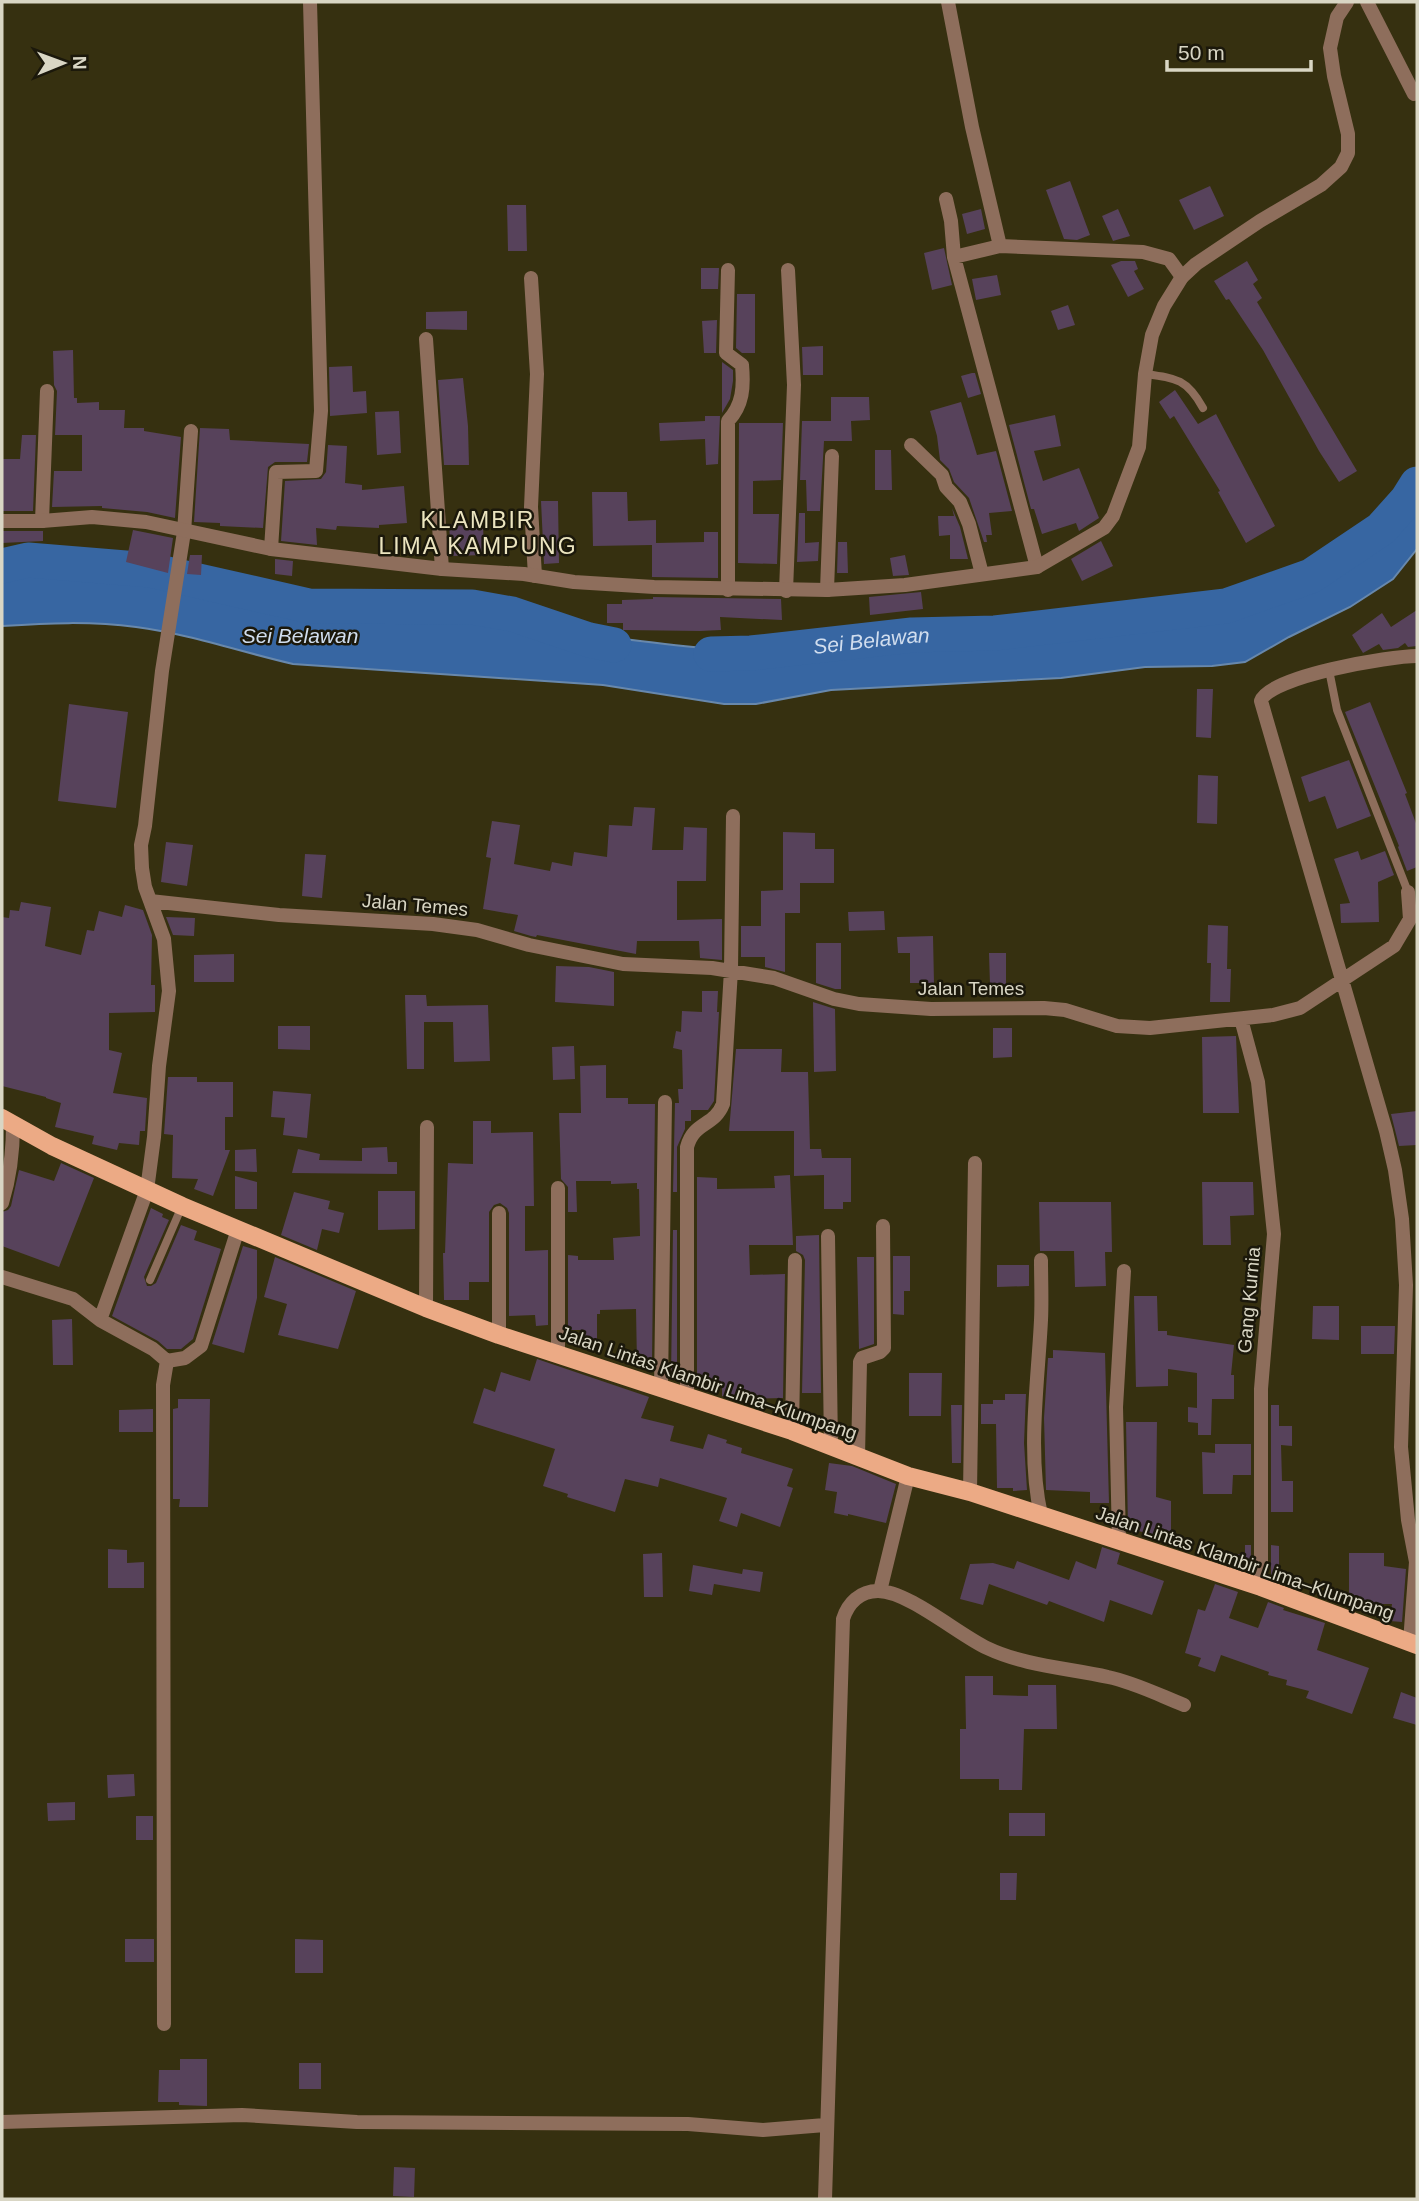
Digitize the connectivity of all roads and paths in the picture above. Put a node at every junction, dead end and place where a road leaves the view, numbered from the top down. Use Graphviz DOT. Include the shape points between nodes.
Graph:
graph roads {
  1 [pos="310,2"];
  2 [pos="948,2"];
  3 [pos="1347,2"];
  4 [pos="1367,2"];
  5 [pos="1414,94"];
  6 [pos="946,199"];
  7 [pos="1000,246"];
  8 [pos="954,257"];
  9 [pos="727,270"];
  10 [pos="788,270"];
  11 [pos="1182,277"];
  12 [pos="531,278"];
  13 [pos="426,339"];
  14 [pos="1145,374"];
  15 [pos="47,391"];
  16 [pos="1203,408"];
  17 [pos="191,430"];
  18 [pos="911,445"];
  19 [pos="832,456"];
  20 [pos="2,521"];
  21 [pos="42,521"];
  22 [pos="184,532"];
  23 [pos="271,550"];
  24 [pos="1037,567"];
  25 [pos="442,569"];
  26 [pos="982,574"];
  27 [pos="535,576"];
  28 [pos="728,590"];
  29 [pos="827,590"];
  30 [pos="786,591"];
  31 [pos="1417,656"];
  32 [pos="1329,670"];
  33 [pos="733,816"];
  34 [pos="1408,892"];
  35 [pos="150,901"];
  36 [pos="732,970"];
  37 [pos="1343,981"];
  38 [pos="1241,1019"];
  39 [pos="665,1102"];
  40 [pos="8,1121"];
  41 [pos="427,1127"];
  42 [pos="975,1163"];
  43 [pos="558,1188"];
  44 [pos="146,1190"];
  45 [pos="2,1203"];
  46 [pos="182,1206"];
  47 [pos="499,1213"];
  48 [pos="883,1226"];
  49 [pos="238,1229"];
  50 [pos="828,1236"];
  51 [pos="795,1259"];
  52 [pos="1041,1260"];
  53 [pos="1124,1271"];
  54 [pos="2,1277"];
  55 [pos="150,1280"];
  56 [pos="1411,1285"];
  57 [pos="426,1308"];
  58 [pos="100,1320"];
  59 [pos="499,1335"];
  60 [pos="558,1354"];
  61 [pos="167,1361"];
  62 [pos="662,1387"];
  63 [pos="687,1396"];
  64 [pos="792,1431"];
  65 [pos="831,1446"];
  66 [pos="858,1456"];
  67 [pos="908,1476"];
  68 [pos="970,1492"];
  69 [pos="1041,1515"];
  70 [pos="1119,1541"];
  71 [pos="1261,1587"];
  72 [pos="880,1591"];
  73 [pos="1413,1643"];
  74 [pos="1184,1705"];
  75 [pos="164,2024"];
  76 [pos="2,2122"];
  77 [pos="825,2125"];
  78 [pos="825,2199"];
  1 -- 23 [label="street" via="321,411 316,471 276,472"];
  2 -- 7 [label="street"];
  3 -- 11 [label="street" via="1337,17 1331,48 1348,134 1348,153 1341,167"];
  4 -- 5 [label="street"];
  6 -- 8 [label="street"];
  7 -- 8 [label="street"];
  7 -- 11 [label="street" via="1143,252 1169,259"];
  8 -- 24 [label="street"];
  9 -- 28 [label="street" via="726,353 741,365 743,376 741,400 728,421"];
  10 -- 30 [label="street" via="793,385"];
  11 -- 14 [label="street" via="1152,335"];
  12 -- 27 [label="street" via="537,374 531,507"];
  13 -- 25 [label="street"];
  14 -- 16 [label="lane" via="1184,383"];
  14 -- 24 [label="street" via="1139,447 1113,516 1104,528"];
  15 -- 21 [label="street"];
  17 -- 22 [label="street"];
  18 -- 26 [label="street" via="942,475 960,502"];
  19 -- 29 [label="street"];
  20 -- 21 [label="street"];
  21 -- 22 [label="street" via="92,517 146,522"];
  22 -- 23 [label="street"];
  22 -- 35 [label="street" via="141,845"];
  23 -- 25 [label="street"];
  24 -- 26 [label="street"];
  25 -- 27 [label="street"];
  26 -- 29 [label="street"];
  27 -- 28 [label="street"];
  28 -- 30 [label="street"];
  29 -- 30 [label="street"];
  31 -- 32 [label="street"];
  32 -- 34 [label="lane, Jalan Temes" via="1337,710"];
  32 -- 37 [label="street" via="1267,691 1261,701"];
  33 -- 36 [label="street"];
  34 -- 37 [label="street, Jalan Temes" via="1410,919 1394,946"];
  35 -- 36 [label="street, Jalan Temes" via="279,915 433,924 623,964"];
  35 -- 44 [label="street" via="164,939 169,991"];
  36 -- 38 [label="street, Jalan Temes" via="859,1004 932,1009 1044,1007 1137,1028"];
  36 -- 63 [label="street" via="723,1104 719,1114 691,1133 687,1146"];
  37 -- 38 [label="street, Jalan Temes" via="1300,1009"];
  37 -- 56 [label="street" via="1387,1131"];
  38 -- 71 [label="street, Gang Kurnia" via="1258,1082 1274,1234 1261,1389"];
  39 -- 62 [label="street"];
  40 -- 44 [label="main road, Jalan Lintas Klambir Lima–Klumpang"];
  40 -- 45 [label="street" via="11,1165"];
  41 -- 57 [label="street"];
  42 -- 68 [label="street"];
  43 -- 60 [label="street"];
  44 -- 46 [label="main road, Jalan Lintas Klambir Lima–Klumpang"];
  44 -- 58 [label="street"];
  46 -- 49 [label="main road, Jalan Lintas Klambir Lima–Klumpang"];
  46 -- 55 [label="lane"];
  47 -- 59 [label="street"];
  48 -- 66 [label="street" via="884,1348 860,1362"];
  49 -- 57 [label="main road, Jalan Lintas Klambir Lima–Klumpang"];
  49 -- 61 [label="street" via="201,1346 185,1358"];
  50 -- 65 [label="street"];
  51 -- 64 [label="street"];
  52 -- 69 [label="street" via="1036,1493"];
  53 -- 70 [label="street" via="1116,1407"];
  54 -- 58 [label="street" via="73,1299"];
  56 -- 73 [label="street" via="1401,1447 1416,1562"];
  57 -- 59 [label="main road, Jalan Lintas Klambir Lima–Klumpang"];
  58 -- 61 [label="street"];
  59 -- 60 [label="main road, Jalan Lintas Klambir Lima–Klumpang"];
  60 -- 62 [label="main road, Jalan Lintas Klambir Lima–Klumpang"];
  61 -- 75 [label="street" via="163,1385"];
  62 -- 63 [label="main road, Jalan Lintas Klambir Lima–Klumpang"];
  63 -- 64 [label="main road, Jalan Lintas Klambir Lima–Klumpang"];
  64 -- 65 [label="main road, Jalan Lintas Klambir Lima–Klumpang"];
  65 -- 66 [label="main road, Jalan Lintas Klambir Lima–Klumpang"];
  66 -- 67 [label="main road, Jalan Lintas Klambir Lima–Klumpang"];
  67 -- 68 [label="main road, Jalan Lintas Klambir Lima–Klumpang"];
  67 -- 72 [label="street"];
  68 -- 69 [label="main road, Jalan Lintas Klambir Lima–Klumpang"];
  69 -- 70 [label="main road, Jalan Lintas Klambir Lima–Klumpang"];
  70 -- 71 [label="main road, Jalan Lintas Klambir Lima–Klumpang"];
  71 -- 73 [label="main road, Jalan Lintas Klambir Lima–Klumpang"];
  72 -- 74 [label="street" via="1008,1656 1111,1677"];
  72 -- 77 [label="street" via="865,1593 851,1603 843,1619"];
  76 -- 77 [label="street" via="242,2115 357,2122 688,2124 764,2130"];
  77 -- 78 [label="street"];
}
